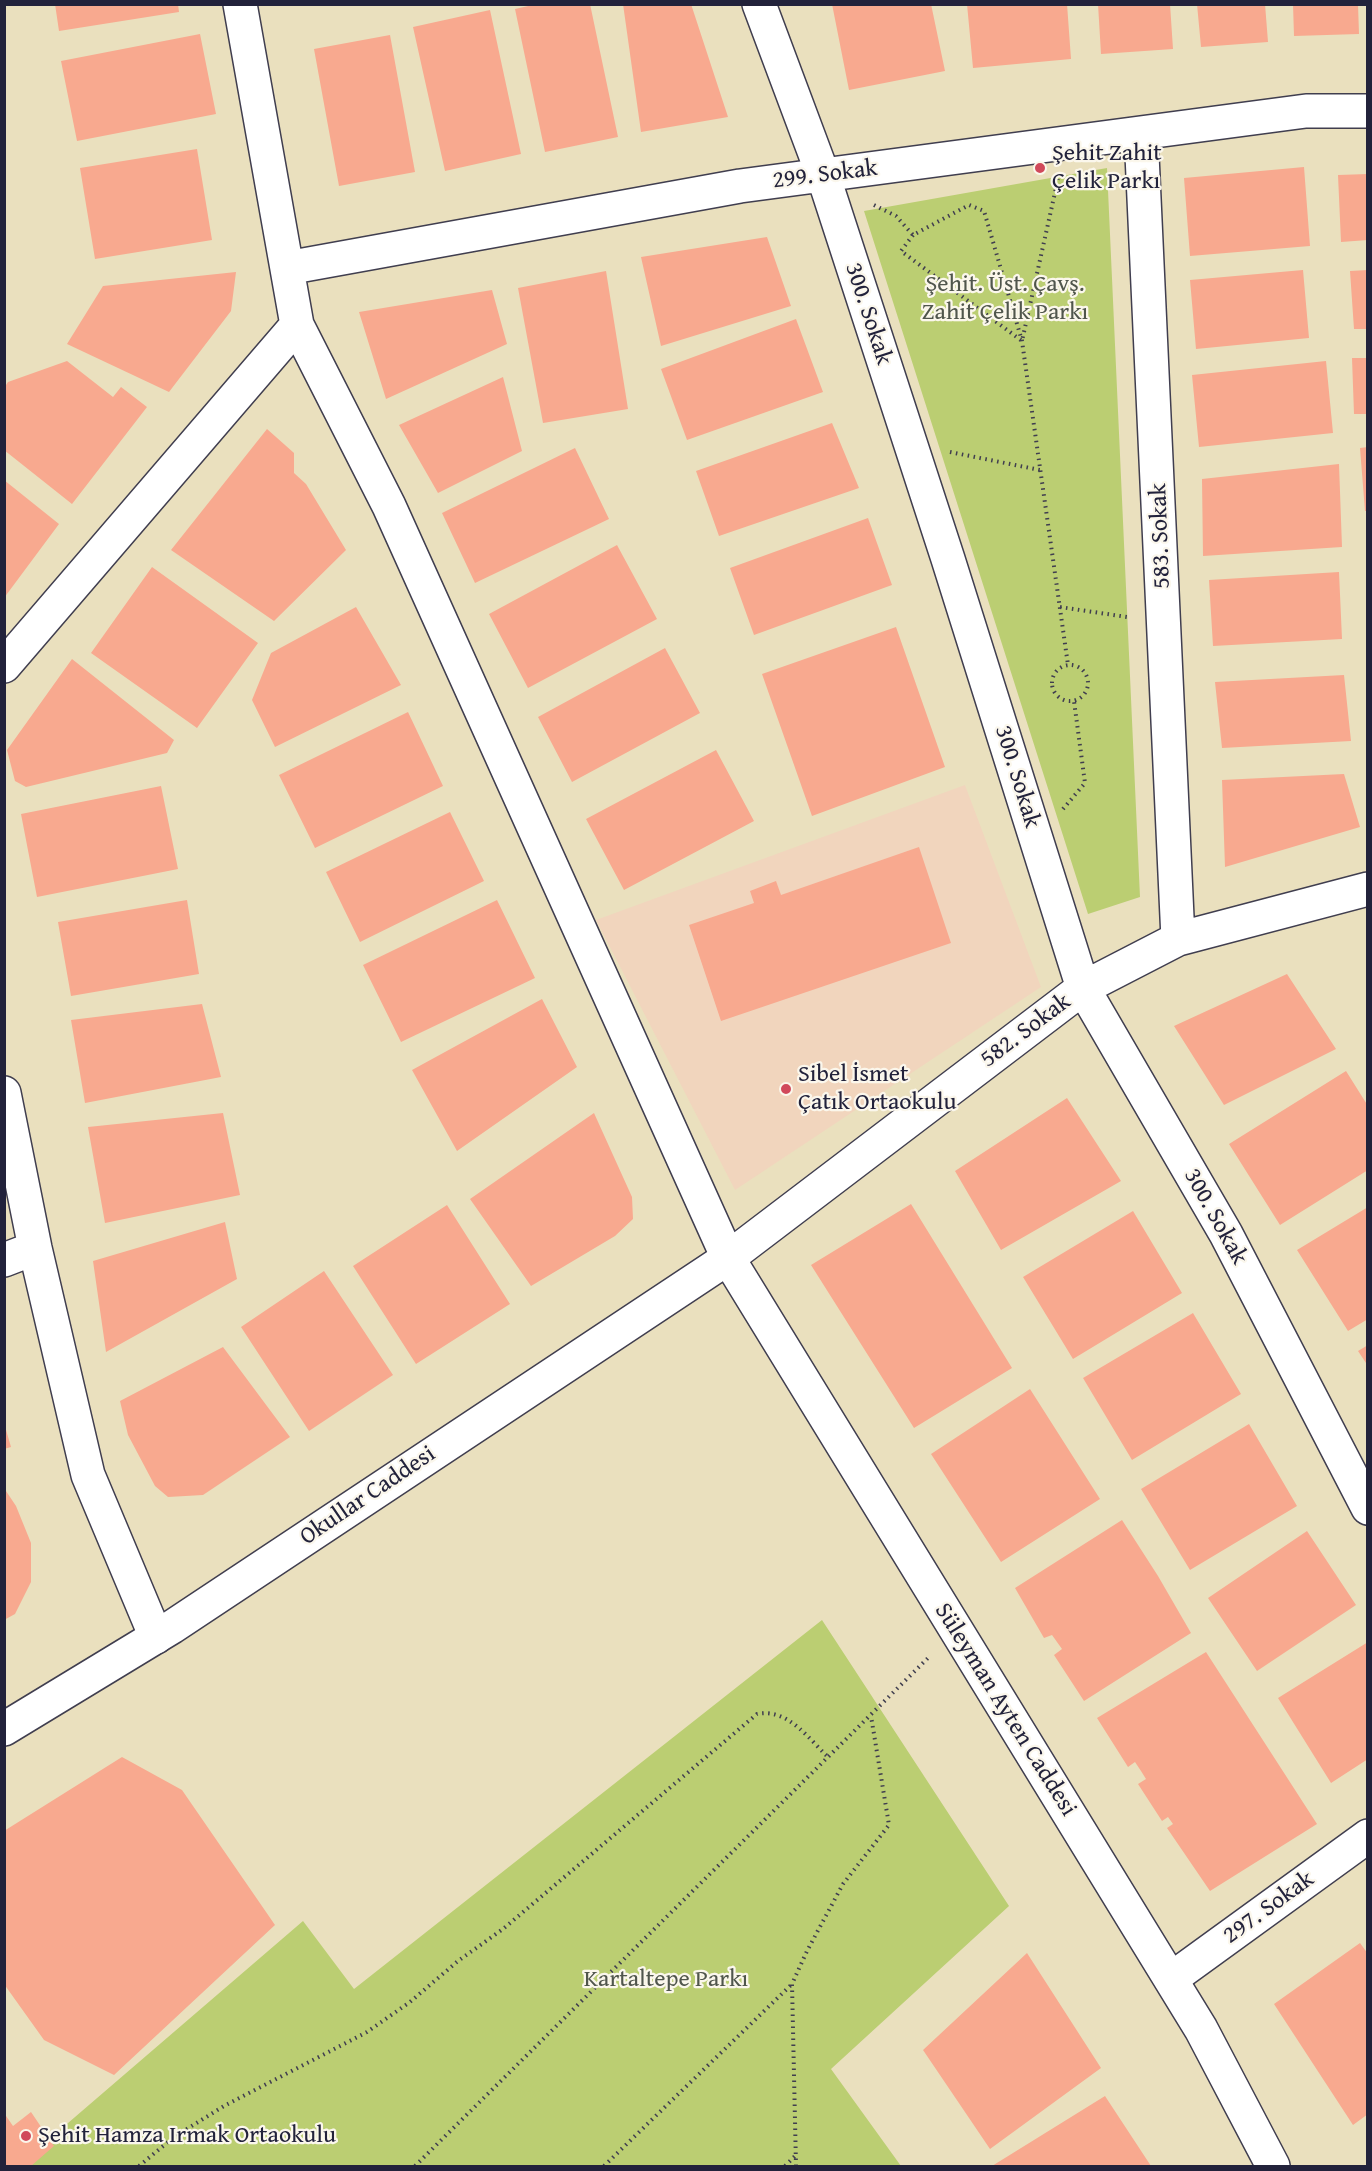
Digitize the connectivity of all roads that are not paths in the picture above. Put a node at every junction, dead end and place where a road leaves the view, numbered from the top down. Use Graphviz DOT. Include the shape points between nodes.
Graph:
graph roads {
  1 [pos="240,4"];
  2 [pos="759,4"];
  3 [pos="1368,111"];
  4 [pos="1141,133"];
  5 [pos="823,175"];
  6 [pos="287,268"];
  7 [pos="297,325"];
  8 [pos="4,666"];
  9 [pos="1368,889"];
  10 [pos="1178,939"];
  11 [pos="1083,988"];
  12 [pos="4,1093"];
  13 [pos="35,1248"];
  14 [pos="728,1258"];
  15 [pos="4,1260"];
  16 [pos="1368,1508"];
  17 [pos="156,1637"];
  18 [pos="4,1729"];
  19 [pos="1368,1836"];
  20 [pos="1171,1979"];
  21 [pos="1273,2166"];
  1 -- 6 [label="street, Süleyman Ayten Caddesi"];
  2 -- 5 [label="street, 300. Sokak"];
  3 -- 4 [label="street, 299. Sokak" via="1306,111"];
  4 -- 5 [label="street, 299. Sokak"];
  4 -- 10 [label="street, 583. Sokak"];
  5 -- 6 [label="street, 299. Sokak" via="740,186"];
  5 -- 11 [label="street, 300. Sokak"];
  6 -- 7 [label="street, Süleyman Ayten Caddesi"];
  7 -- 8 [label="street"];
  7 -- 14 [label="street, Süleyman Ayten Caddesi" via="394,517"];
  9 -- 10 [label="street, 582. Sokak"];
  10 -- 11 [label="street, 582. Sokak"];
  11 -- 14 [label="street, 582. Sokak"];
  11 -- 16 [label="street, 300. Sokak" via="1226,1234"];
  12 -- 13 [label="street"];
  13 -- 15 [label="street"];
  13 -- 17 [label="street" via="88,1475"];
  14 -- 17 [label="street, Okullar Caddesi"];
  14 -- 20 [label="street, Süleyman Ayten Caddesi"];
  17 -- 18 [label="street, Okullar Caddesi"];
  19 -- 20 [label="street, 297. Sokak"];
  20 -- 21 [label="street, Süleyman Ayten Caddesi"];
}
